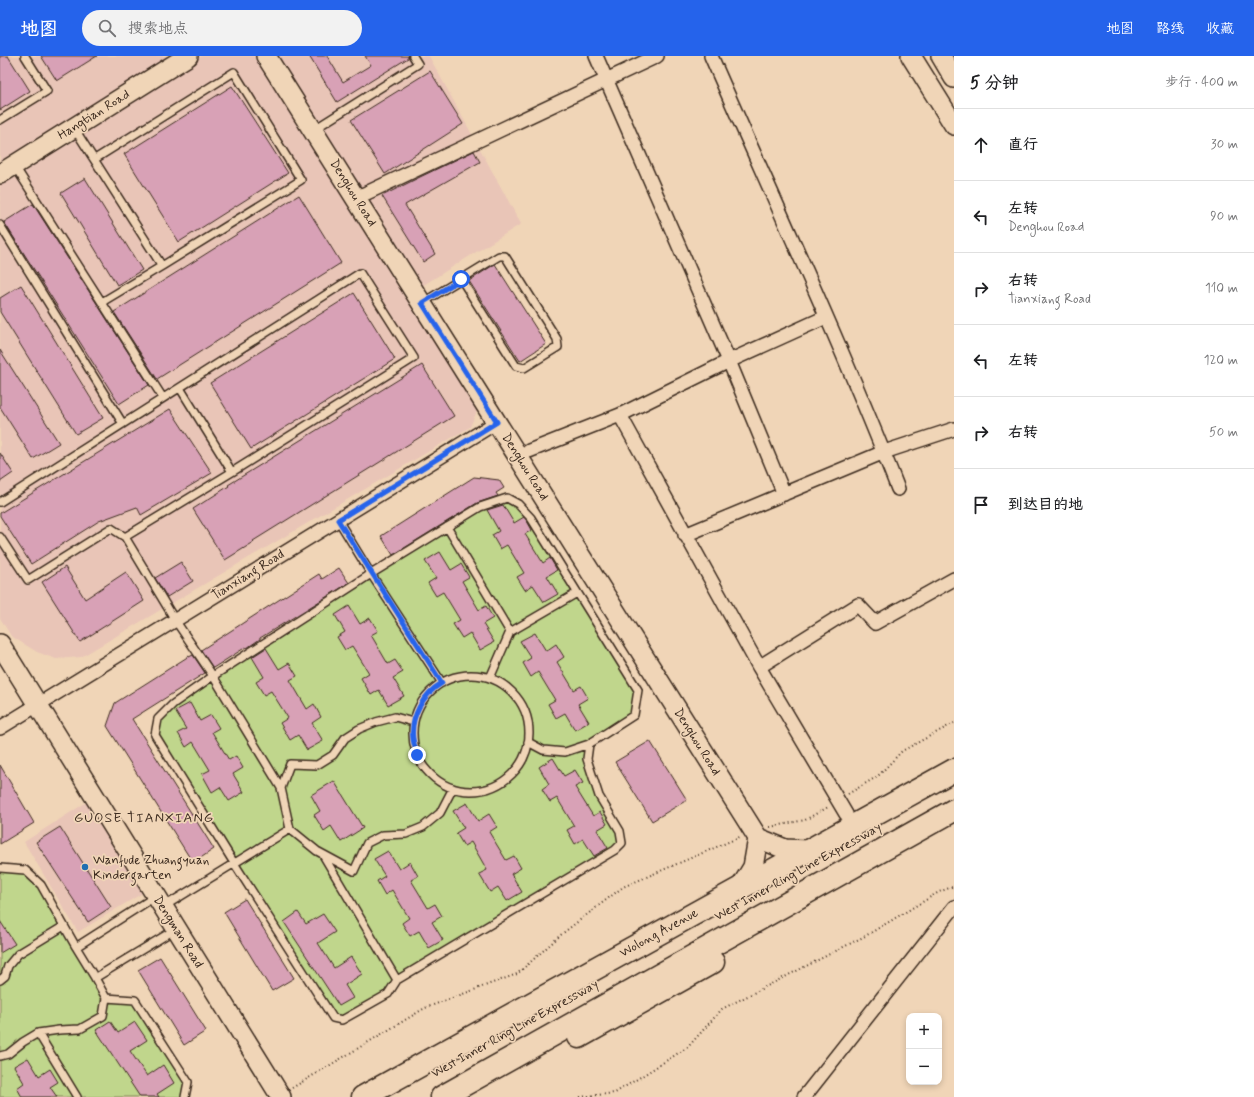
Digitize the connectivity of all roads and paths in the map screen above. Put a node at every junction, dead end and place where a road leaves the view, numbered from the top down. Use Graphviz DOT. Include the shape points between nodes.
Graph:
graph roads {
  1 [pos="25,56"];
  2 [pos="188,56"];
  3 [pos="266,56"];
  4 [pos="413,56"];
  5 [pos="596,56"];
  6 [pos="657,56"];
  7 [pos="711,56"];
  8 [pos="911,56"];
  9 [pos="941,56"];
  10 [pos="954,78"];
  11 [pos="607,80"];
  12 [pos="0,120"];
  13 [pos="954,125"];
  14 [pos="74,127"];
  15 [pos="313,130"];
  16 [pos="95,160"];
  17 [pos="7,169"];
  18 [pos="356,198"];
  19 [pos="0,226"];
  20 [pos="162,266"];
  21 [pos="461,279"];
  22 [pos="102,302"];
  23 [pos="422,303"];
  24 [pos="826,317"];
  25 [pos="730,361"];
  26 [pos="180,388"];
  27 [pos="163,398"];
  28 [pos="620,415"];
  29 [pos="497,422"];
  30 [pos="123,424"];
  31 [pos="954,429"];
  32 [pos="529,451"];
  33 [pos="884,452"];
  34 [pos="232,472"];
  35 [pos="898,489"];
  36 [pos="784,494"];
  37 [pos="0,502"];
  38 [pos="338,520"];
  39 [pos="448,527"];
  40 [pos="686,535"];
  41 [pos="0,537"];
  42 [pos="125,537"];
  43 [pos="371,574"];
  44 [pos="954,579"];
  45 [pos="578,593"];
  46 [pos="175,620"];
  47 [pos="510,632"];
  48 [pos="0,644"];
  49 [pos="758,667"];
  50 [pos="213,676"];
  51 [pos="490,678"];
  52 [pos="442,683"];
  53 [pos="37,704"];
  54 [pos="414,722"];
  55 [pos="954,723"];
  56 [pos="0,728"];
  57 [pos="528,742"];
  58 [pos="590,744"];
  59 [pos="954,770"];
  60 [pos="954,786"];
  61 [pos="281,788"];
  62 [pos="453,788"];
  63 [pos="838,801"];
  64 [pos="954,810"];
  65 [pos="846,814"];
  66 [pos="954,828"];
  67 [pos="290,829"];
  68 [pos="756,835"];
  69 [pos="807,850"];
  70 [pos="323,855"];
  71 [pos="234,863"];
  72 [pos="0,868"];
  73 [pos="954,886"];
  74 [pos="739,890"];
  75 [pos="160,902"];
  76 [pos="954,907"];
  77 [pos="64,926"];
  78 [pos="176,928"];
  79 [pos="76,947"];
  80 [pos="95,978"];
  81 [pos="0,980"];
  82 [pos="397,980"];
  83 [pos="106,998"];
  84 [pos="38,1034"];
  85 [pos="0,1056"];
  86 [pos="280,1096"];
  87 [pos="77,1097"];
  88 [pos="185,1097"];
  89 [pos="363,1097"];
  90 [pos="390,1097"];
  91 [pos="442,1097"];
  92 [pos="472,1097"];
  93 [pos="580,1097"];
  94 [pos="804,1097"];
  1 -- 12 [label="lane" via="47,90"];
  2 -- 14 [label="street, Hangtian Road"];
  3 -- 15 [label="street, Denghou Road"];
  4 -- 15 [label="lane" via="418,64"];
  5 -- 11 [label="street"];
  6 -- 11 [label="street"];
  7 -- 24 [label="street"];
  8 -- 13 [label="street"];
  9 -- 10 [label="street"];
  11 -- 18 [label="street"];
  11 -- 25 [label="street"];
  14 -- 16 [label="lane"];
  14 -- 17 [label="street, Hangtian Road"];
  15 -- 18 [label="street, Denghou Road"];
  16 -- 20 [label="lane"];
  16 -- 20 [label="lane" via="234,72 301,180"];
  17 -- 22 [label="lane"];
  18 -- 23 [label="street, Denghou Road"];
  19 -- 30 [label="lane"];
  20 -- 22 [label="lane"];
  21 -- 21 [label="lane" via="499,256 505,256 556,339 558,347 524,368 516,366"];
  21 -- 23 [label="lane"];
  22 -- 27 [label="lane"];
  23 -- 29 [label="street, Denghou Road"];
  24 -- 25 [label="street"];
  24 -- 33 [label="street"];
  25 -- 28 [label="street"];
  25 -- 36 [label="street"];
  26 -- 27 [label="lane"];
  26 -- 34 [label="lane"];
  26 -- 34 [label="lane" via="360,273 414,358"];
  27 -- 30 [label="lane"];
  28 -- 32 [label="street"];
  28 -- 40 [label="street"];
  29 -- 38 [label="street, Tianxiang Road"];
  29 -- 68 [label="street, Denghou Road"];
  30 -- 37 [label="lane"];
  31 -- 33 [label="street"];
  33 -- 35 [label="street"];
  33 -- 36 [label="street"];
  34 -- 42 [label="lane"];
  36 -- 40 [label="street"];
  38 -- 43 [label="lane"];
  38 -- 46 [label="street, Tianxiang Road"];
  39 -- 43 [label="lane"];
  39 -- 45 [label="lane" via="480,507 507,498 518,504 531,518"];
  39 -- 47 [label="lane"];
  40 -- 49 [label="street"];
  41 -- 42 [label="lane" via="28,580 111,528"];
  42 -- 46 [label="lane"];
  43 -- 50 [label="lane"];
  43 -- 52 [label="lane"];
  44 -- 49 [label="street" via="875,623 858,605"];
  45 -- 47 [label="lane"];
  45 -- 58 [label="lane" via="638,690 634,715"];
  46 -- 50 [label="lane"];
  46 -- 53 [label="street, Tianxiang Road"];
  47 -- 51 [label="lane"];
  48 -- 53 [label="street, Dengman Road"];
  49 -- 63 [label="street"];
  50 -- 61 [label="lane"];
  50 -- 71 [label="lane" via="173,704 158,719 155,735"];
  51 -- 52 [label="lane" via="470,675 451,678"];
  51 -- 57 [label="lane" via="507,688 520,703 528,722"];
  52 -- 54 [label="lane" via="433,688 420,703"];
  53 -- 56 [label="street, Tianxiang Road"];
  53 -- 75 [label="street, Dengman Road"];
  54 -- 61 [label="lane" via="395,717 359,729 345,738 333,755 317,765 290,764"];
  54 -- 62 [label="lane" via="413,739 417,755 426,770 438,781"];
  55 -- 63 [label="path" via="902,751 878,776"];
  57 -- 58 [label="lane" via="544,750 565,752"];
  57 -- 62 [label="lane" via="522,761 509,776 492,787 473,791"];
  58 -- 82 [label="lane" via="587,759 596,789 620,832 622,843 615,850"];
  59 -- 69 [label="highway, Wolong Avenue"];
  60 -- 90 [label="highway, West Inner Ring Line Expressway"];
  61 -- 67 [label="lane"];
  62 -- 70 [label="lane" via="440,813 423,826 406,834 383,835 367,843 354,871"];
  63 -- 65 [label="street"];
  63 -- 68 [label="path" via="805,820"];
  64 -- 91 [label="highway, West Inner Ring Line Expressway"];
  66 -- 92 [label="highway"];
  67 -- 70 [label="lane"];
  67 -- 71 [label="lane"];
  68 -- 69 [label="street" via="785,849"];
  68 -- 74 [label="street" via="753,867"];
  68 -- 86 [label="path" via="623,887 564,933 518,974 425,1008"];
  69 -- 74 [label="highway, Wolong Avenue"];
  70 -- 82 [label="lane"];
  71 -- 75 [label="lane"];
  71 -- 82 [label="lane" via="333,1018 342,1020 388,994"];
  72 -- 77 [label="lane" via="25,870 41,886"];
  73 -- 93 [label="path" via="939,892 867,935 722,1009 688,1047 614,1093"];
  74 -- 89 [label="highway, Wolong Avenue"];
  75 -- 78 [label="street, Dengman Road"];
  75 -- 79 [label="lane"];
  76 -- 94 [label="street"];
  77 -- 79 [label="lane"];
  77 -- 81 [label="lane" via="18,954"];
  78 -- 80 [label="lane"];
  78 -- 86 [label="street, Dengman Road"];
  79 -- 80 [label="lane"];
  80 -- 83 [label="lane"];
  83 -- 84 [label="lane" via="103,1016 80,1029"];
  83 -- 88 [label="lane" via="135,1000 188,1082"];
  84 -- 85 [label="lane" via="8,1054"];
  84 -- 87 [label="lane"];
}
